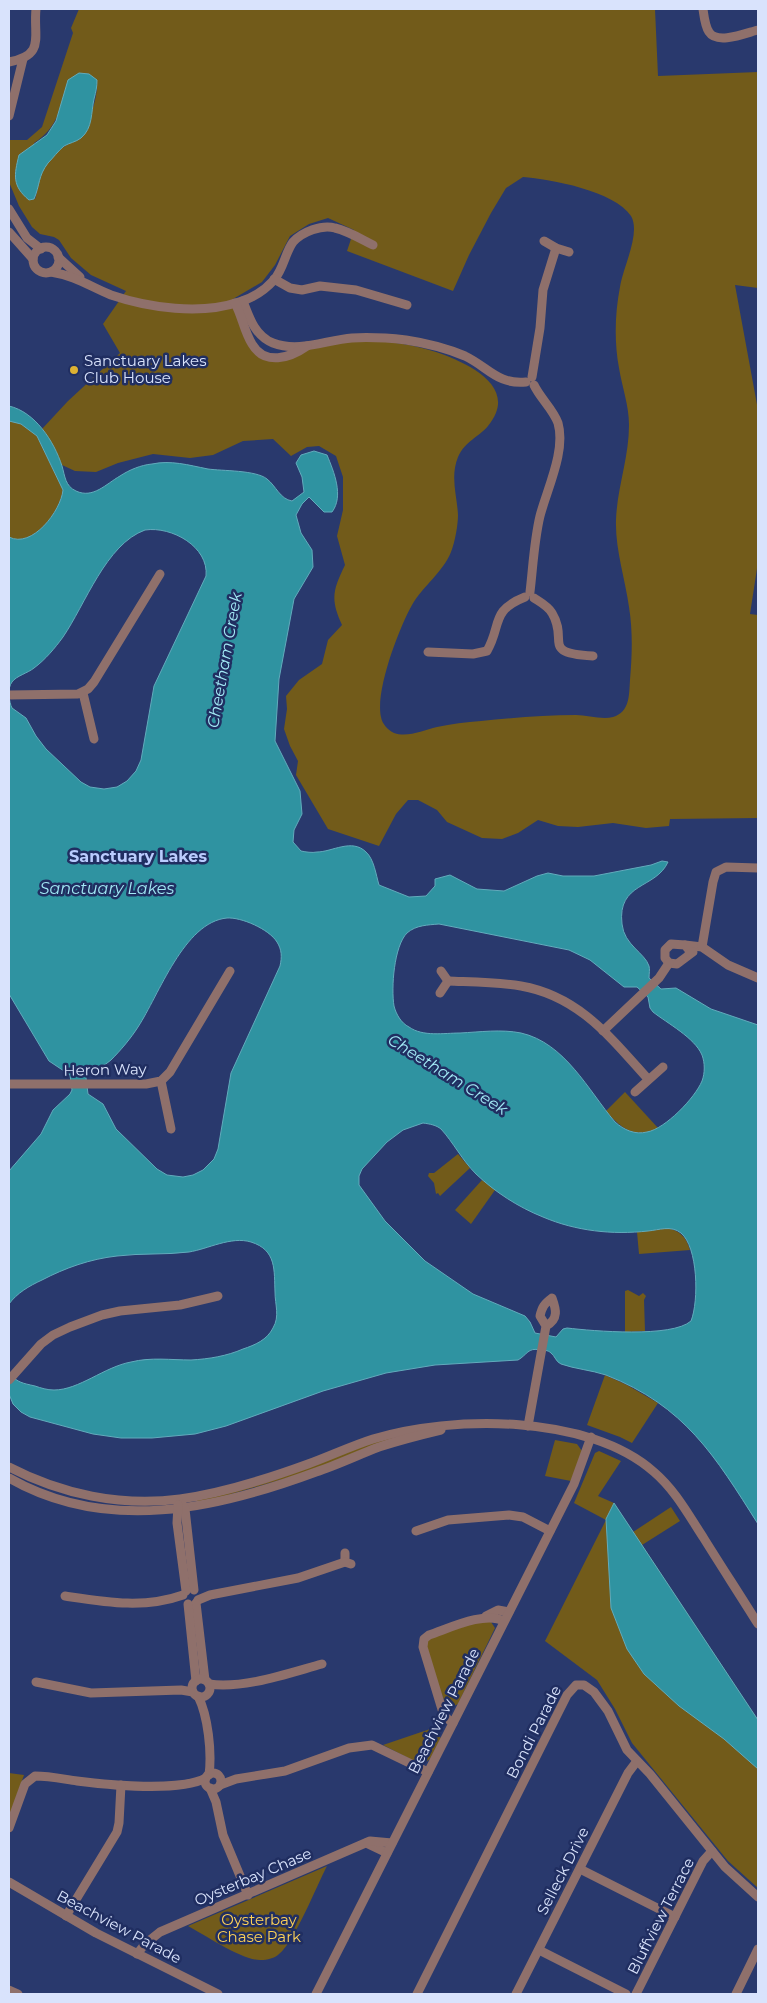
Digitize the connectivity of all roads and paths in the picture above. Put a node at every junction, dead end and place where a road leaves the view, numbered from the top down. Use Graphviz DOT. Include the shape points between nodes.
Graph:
graph roads {
  1 [pos="36,9"];
  2 [pos="703,9"];
  3 [pos="758,30"];
  4 [pos="23,59"];
  5 [pos="9,62"];
  6 [pos="9,116"];
  7 [pos="9,209"];
  8 [pos="9,232"];
  9 [pos="544,241"];
  10 [pos="373,245"];
  11 [pos="41,248"];
  12 [pos="556,248"];
  13 [pos="569,252"];
  14 [pos="58,257"];
  15 [pos="33,259"];
  16 [pos="51,272"];
  17 [pos="274,279"];
  18 [pos="83,281"];
  19 [pos="239,302"];
  20 [pos="407,305"];
  21 [pos="273,343"];
  22 [pos="307,346"];
  23 [pos="270,357"];
  24 [pos="531,381"];
  25 [pos="160,574"];
  26 [pos="529,596"];
  27 [pos="428,652"];
  28 [pos="593,656"];
  29 [pos="83,693"];
  30 [pos="9,695"];
  31 [pos="94,739"];
  32 [pos="758,868"];
  33 [pos="686,945"];
  34 [pos="702,947"];
  35 [pos="689,954"];
  36 [pos="669,963"];
  37 [pos="230,971"];
  38 [pos="441,971"];
  39 [pos="758,978"];
  40 [pos="448,981"];
  41 [pos="440,993"];
  42 [pos="603,1031"];
  43 [pos="663,1067"];
  44 [pos="648,1079"];
  45 [pos="161,1081"];
  46 [pos="9,1084"];
  47 [pos="635,1092"];
  48 [pos="171,1129"];
  49 [pos="218,1296"];
  50 [pos="546,1326"];
  51 [pos="10,1378"];
  52 [pos="461,1426"];
  53 [pos="528,1426"];
  54 [pos="591,1437"];
  55 [pos="9,1467"];
  56 [pos="9,1478"];
  57 [pos="180,1499"];
  58 [pos="180,1509"];
  59 [pos="416,1531"];
  60 [pos="550,1531"];
  61 [pos="347,1559"];
  62 [pos="65,1596"];
  63 [pos="191,1597"];
  64 [pos="509,1612"];
  65 [pos="483,1617"];
  66 [pos="504,1621"];
  67 [pos="758,1624"];
  68 [pos="322,1664"];
  69 [pos="36,1682"];
  70 [pos="201,1688"];
  71 [pos="455,1719"];
  72 [pos="636,1761"];
  73 [pos="428,1772"];
  74 [pos="213,1781"];
  75 [pos="121,1785"];
  76 [pos="9,1828"];
  77 [pos="392,1842"];
  78 [pos="366,1843"];
  79 [pos="712,1852"];
  80 [pos="387,1853"];
  81 [pos="580,1869"];
  82 [pos="9,1882"];
  83 [pos="248,1895"];
  84 [pos="758,1897"];
  85 [pos="66,1916"];
  86 [pos="675,1917"];
  87 [pos="538,1950"];
  88 [pos="758,1950"];
  89 [pos="141,1956"];
  90 [pos="9,1990"];
  91 [pos="18,1994"];
  92 [pos="218,1994"];
  93 [pos="316,1994"];
  94 [pos="417,1994"];
  95 [pos="516,1994"];
  96 [pos="626,1994"];
  97 [pos="636,1994"];
  98 [pos="736,1994"];
  1 -- 4 [label="street" via="34,47 32,53"];
  2 -- 3 [label="street" via="708,32 714,38"];
  4 -- 5 [label="street"];
  4 -- 6 [label="street"];
  7 -- 11 [label="street" via="27,238"];
  8 -- 15 [label="street"];
  9 -- 12 [label="street"];
  10 -- 17 [label="street" via="336,228 318,228 293,242"];
  11 -- 14 [label="street" via="49,248"];
  11 -- 15 [label="street"];
  12 -- 13 [label="street"];
  12 -- 24 [label="street" via="543,290"];
  14 -- 16 [label="street" via="57,267"];
  14 -- 18 [label="street"];
  15 -- 16 [label="street" via="40,271"];
  16 -- 18 [label="street"];
  17 -- 19 [label="street" via="259,294"];
  17 -- 20 [label="street" via="290,288 302,290 320,286 356,290"];
  18 -- 19 [label="street" via="109,294 145,305 205,308"];
  19 -- 21 [label="street" via="254,328"];
  19 -- 23 [label="street" via="252,345"];
  21 -- 22 [label="street"];
  21 -- 23 [label="street"];
  22 -- 23 [label="street" via="284,358"];
  22 -- 24 [label="street" via="352,338 406,340 449,350 509,382"];
  24 -- 26 [label="street" via="557,421 559,443 540,517"];
  25 -- 29 [label="street" via="94,682"];
  26 -- 27 [label="street" via="510,603 501,613 487,651 473,654"];
  26 -- 28 [label="street" via="552,612 558,645 562,650 574,655"];
  29 -- 30 [label="street"];
  29 -- 31 [label="street"];
  32 -- 34 [label="street" via="726,867 716,872"];
  33 -- 34 [label="street"];
  33 -- 35 [label="street"];
  33 -- 36 [label="street" via="667,946 665,955"];
  34 -- 35 [label="street"];
  34 -- 39 [label="street"];
  35 -- 36 [label="street" via="677,964"];
  36 -- 42 [label="street" via="659,978"];
  37 -- 45 [label="street, Heron Way" via="170,1072"];
  38 -- 40 [label="street"];
  40 -- 41 [label="street"];
  40 -- 42 [label="street" via="539,990 578,1008"];
  42 -- 44 [label="street"];
  43 -- 44 [label="street"];
  44 -- 47 [label="street"];
  45 -- 46 [label="street, Heron Way" via="146,1084"];
  45 -- 48 [label="street"];
  49 -- 51 [label="street" via="180,1305 138,1307 92,1318 47,1339"];
  50 -- 53 [label="street"];
  52 -- 53 [label="street"];
  52 -- 57 [label="street" via="424,1427 386,1435 276,1475"];
  52 -- 58 [label="street" via="392,1443 254,1493"];
  53 -- 54 [label="street"];
  54 -- 60 [label="street, Beachview Parade" via="576,1479"];
  54 -- 67 [label="street" via="631,1455 668,1486"];
  55 -- 57 [label="street" via="54,1487 85,1495 134,1501"];
  56 -- 58 [label="street" via="45,1495 82,1505 132,1511"];
  57 -- 58 [label="street"];
  58 -- 63 [label="street"];
  59 -- 60 [label="street" via="454,1519 509,1515"];
  60 -- 64 [label="street, Beachview Parade"];
  61 -- 63 [label="street" via="298,1578"];
  62 -- 63 [label="street" via="119,1604"];
  63 -- 70 [label="street"];
  64 -- 65 [label="street" via="498,1610"];
  64 -- 66 [label="street, Beachview Parade"];
  65 -- 66 [label="street"];
  65 -- 71 [label="street" via="420,1638 440,1704"];
  66 -- 71 [label="street, Beachview Parade"];
  68 -- 70 [label="street" via="269,1678"];
  69 -- 70 [label="street" via="91,1693"];
  70 -- 74 [label="street"];
  71 -- 73 [label="street, Beachview Parade"];
  72 -- 79 [label="street, Bondi Parade"];
  72 -- 81 [label="street, Selleck Drive"];
  72 -- 94 [label="street, Bondi Parade" via="594,1692 580,1684 574,1686"];
  73 -- 74 [label="street" via="372,1745 349,1748 285,1771"];
  73 -- 77 [label="street, Beachview Parade"];
  74 -- 75 [label="street"];
  74 -- 83 [label="street" via="223,1835"];
  75 -- 76 [label="street" via="38,1776 30,1778"];
  75 -- 85 [label="street" via="117,1832"];
  77 -- 78 [label="street, Oysterbay Chase" via="375,1840"];
  77 -- 80 [label="street, Beachview Parade"];
  78 -- 80 [label="street"];
  78 -- 83 [label="street, Oysterbay Chase"];
  79 -- 84 [label="street, Bondi Parade"];
  79 -- 86 [label="street, Bluffview Terrace" via="703,1861"];
  80 -- 93 [label="street, Beachview Parade"];
  81 -- 86 [label="street"];
  81 -- 87 [label="street, Selleck Drive"];
  82 -- 85 [label="street, Beachview Parade"];
  83 -- 89 [label="street, Oysterbay Chase" via="160,1932 151,1938"];
  85 -- 89 [label="street, Beachview Parade"];
  86 -- 97 [label="street, Bluffview Terrace"];
  87 -- 95 [label="street, Selleck Drive"];
  87 -- 96 [label="street"];
  88 -- 98 [label="street"];
  89 -- 92 [label="street, Beachview Parade"];
  90 -- 91 [label="street"];
}
